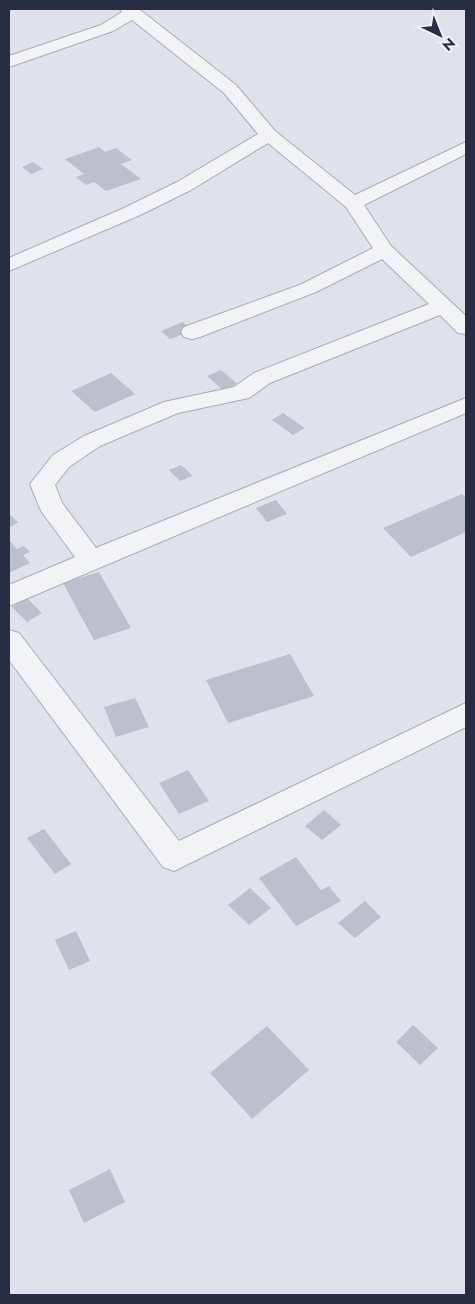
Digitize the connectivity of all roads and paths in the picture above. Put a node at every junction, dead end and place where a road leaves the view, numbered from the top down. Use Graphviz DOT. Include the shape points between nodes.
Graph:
graph roads {
  1 [pos="130,11"];
  2 [pos="9,62"];
  3 [pos="269,135"];
  4 [pos="466,147"];
  5 [pos="353,203"];
  6 [pos="384,250"];
  7 [pos="9,265"];
  8 [pos="444,306"];
  9 [pos="466,328"];
  10 [pos="192,332"];
  11 [pos="466,405"];
  12 [pos="91,560"];
  13 [pos="9,597"];
  14 [pos="9,640"];
  15 [pos="466,714"];
  1 -- 2 [label="street" via="107,28"];
  1 -- 3 [label="street" via="230,89"];
  3 -- 5 [label="street"];
  3 -- 7 [label="street" via="131,212"];
  4 -- 5 [label="street"];
  5 -- 6 [label="street"];
  6 -- 8 [label="street"];
  6 -- 10 [label="street" via="309,288"];
  8 -- 9 [label="street"];
  8 -- 12 [label="street" via="262,378 241,393 172,408 92,441 62,461 42,484 50,505"];
  11 -- 12 [label="street"];
  12 -- 13 [label="street"];
  14 -- 15 [label="street" via="174,858"];
}
